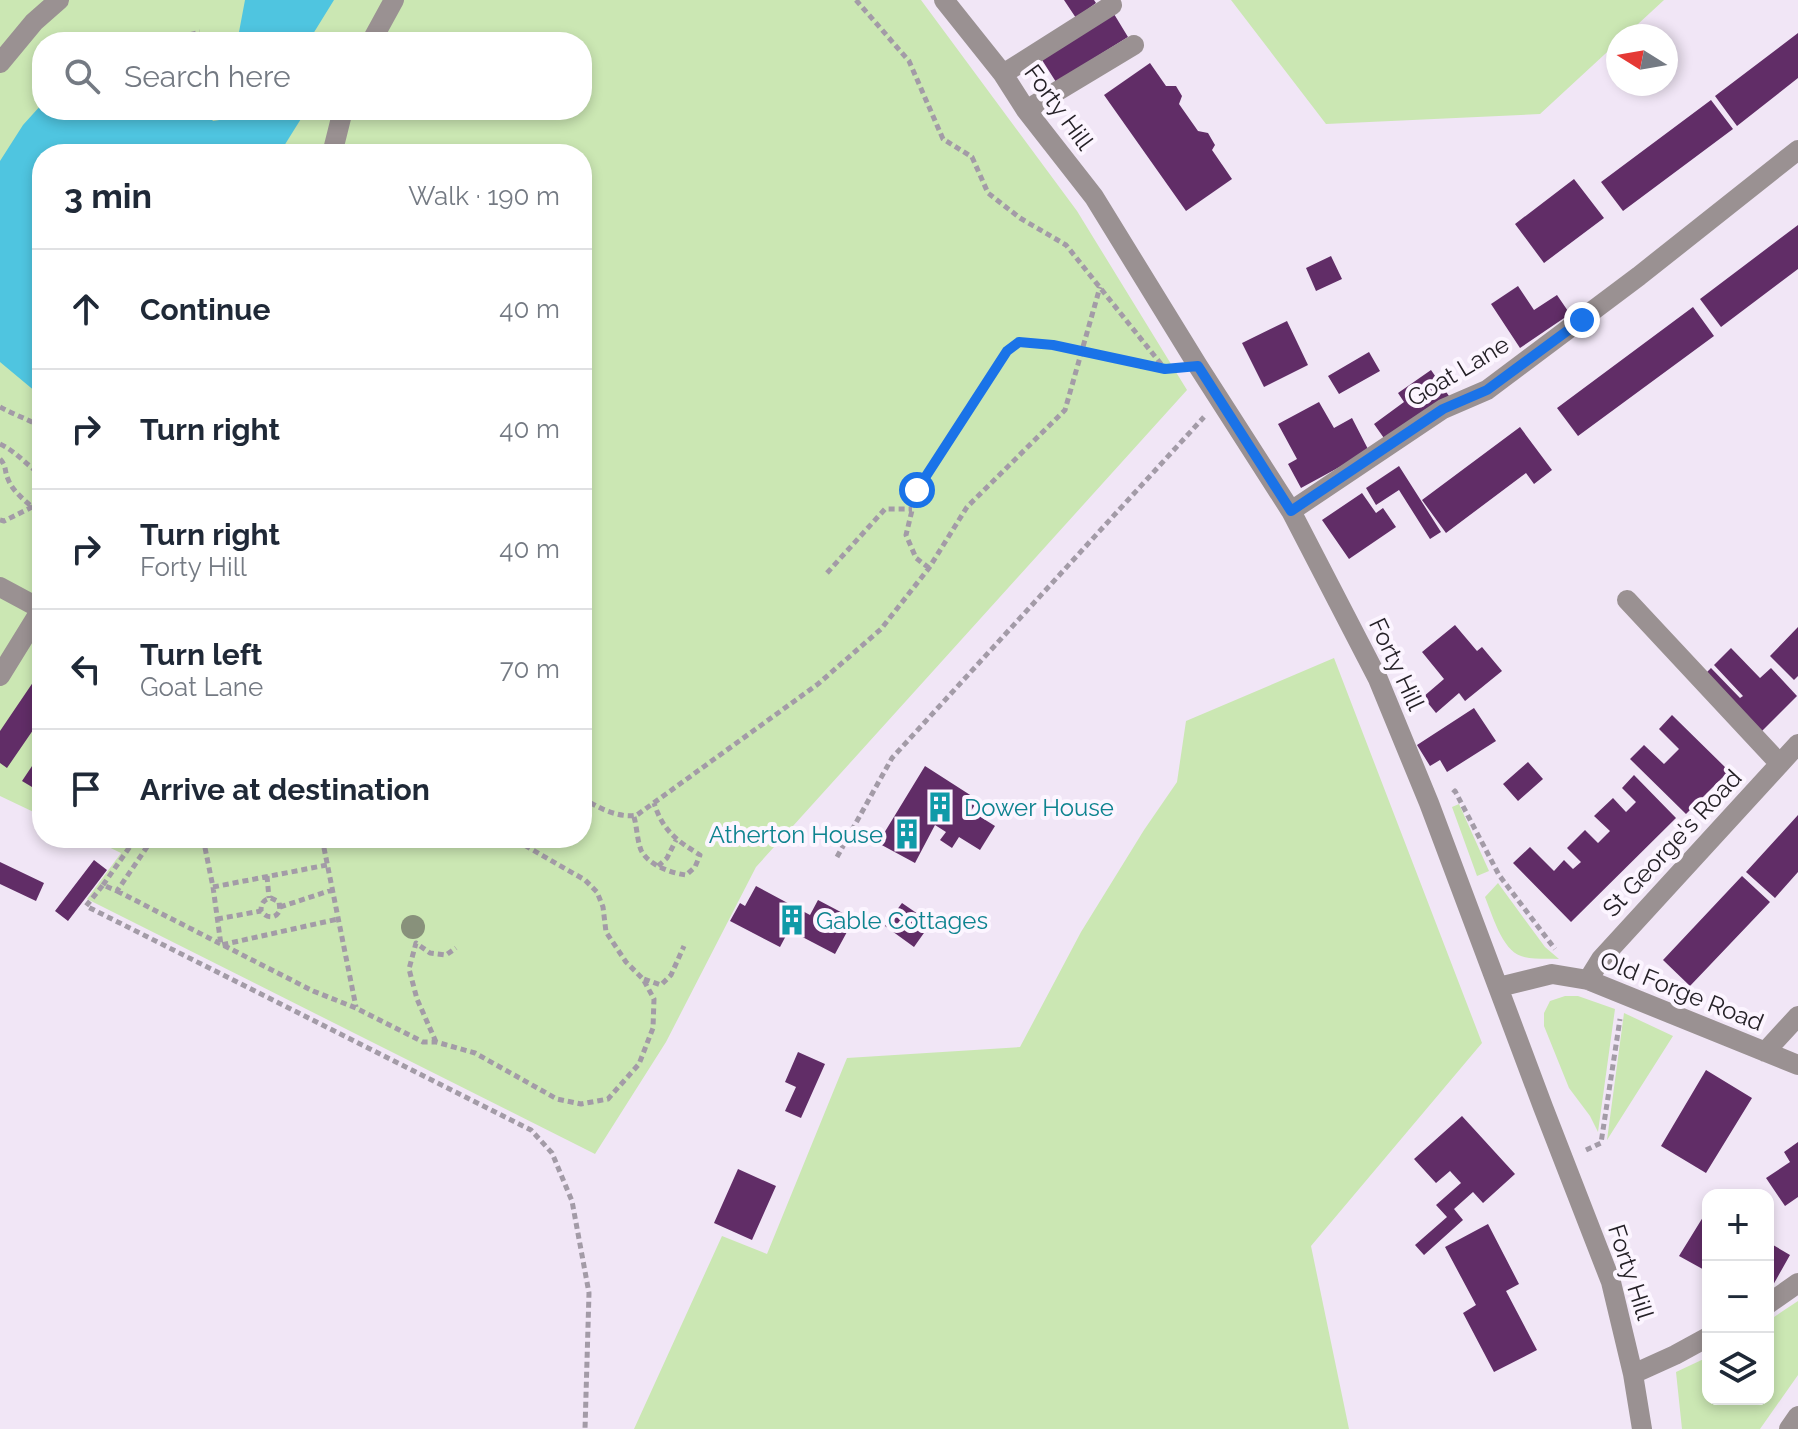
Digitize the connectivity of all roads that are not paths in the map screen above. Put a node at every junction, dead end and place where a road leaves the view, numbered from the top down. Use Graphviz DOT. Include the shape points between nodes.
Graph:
graph roads {
  1 [pos="59,0"];
  2 [pos="394,0"];
  3 [pos="944,0"];
  4 [pos="1112,5"];
  5 [pos="376,32"];
  6 [pos="1134,45"];
  7 [pos="0,63"];
  8 [pos="1003,74"];
  9 [pos="1026,110"];
  10 [pos="340,120"];
  11 [pos="334,144"];
  12 [pos="1798,150"];
  13 [pos="1291,511"];
  14 [pos="0,587"];
  15 [pos="1627,600"];
  16 [pos="32,604"];
  17 [pos="32,625"];
  18 [pos="0,676"];
  19 [pos="1798,744"];
  20 [pos="1780,764"];
  21 [pos="1591,975"];
  22 [pos="1499,987"];
  23 [pos="1798,1016"];
  24 [pos="1765,1052"];
  25 [pos="1798,1065"];
  26 [pos="1798,1283"];
  27 [pos="1774,1300"];
  28 [pos="1702,1340"];
  29 [pos="1633,1374"];
  30 [pos="1798,1416"];
  31 [pos="1642,1429"];
  32 [pos="1789,1429"];
  1 -- 7 [label="street"];
  2 -- 5 [label="street"];
  3 -- 8 [label="street, Forty Hill"];
  4 -- 8 [label="street"];
  6 -- 9 [label="street"];
  8 -- 9 [label="street, Forty Hill"];
  9 -- 13 [label="street, Forty Hill" via="1094,197"];
  10 -- 11 [label="street"];
  12 -- 13 [label="street, Goat Lane" via="1487,390 1443,409"];
  13 -- 22 [label="street, Forty Hill" via="1378,679"];
  14 -- 16 [label="street"];
  15 -- 20 [label="street"];
  17 -- 18 [label="street"];
  19 -- 20 [label="street, St George's Road"];
  20 -- 21 [label="street, St George's Road"];
  21 -- 22 [label="street, Old Forge Road" via="1552,974"];
  21 -- 24 [label="street, Old Forge Road" via="1623,994"];
  22 -- 29 [label="street, Forty Hill" via="1611,1282"];
  23 -- 24 [label="street"];
  24 -- 25 [label="street, Old Forge Road"];
  26 -- 27 [label="street"];
  28 -- 29 [label="street"];
  29 -- 31 [label="street, Forty Hill"];
  30 -- 32 [label="street"];
}
